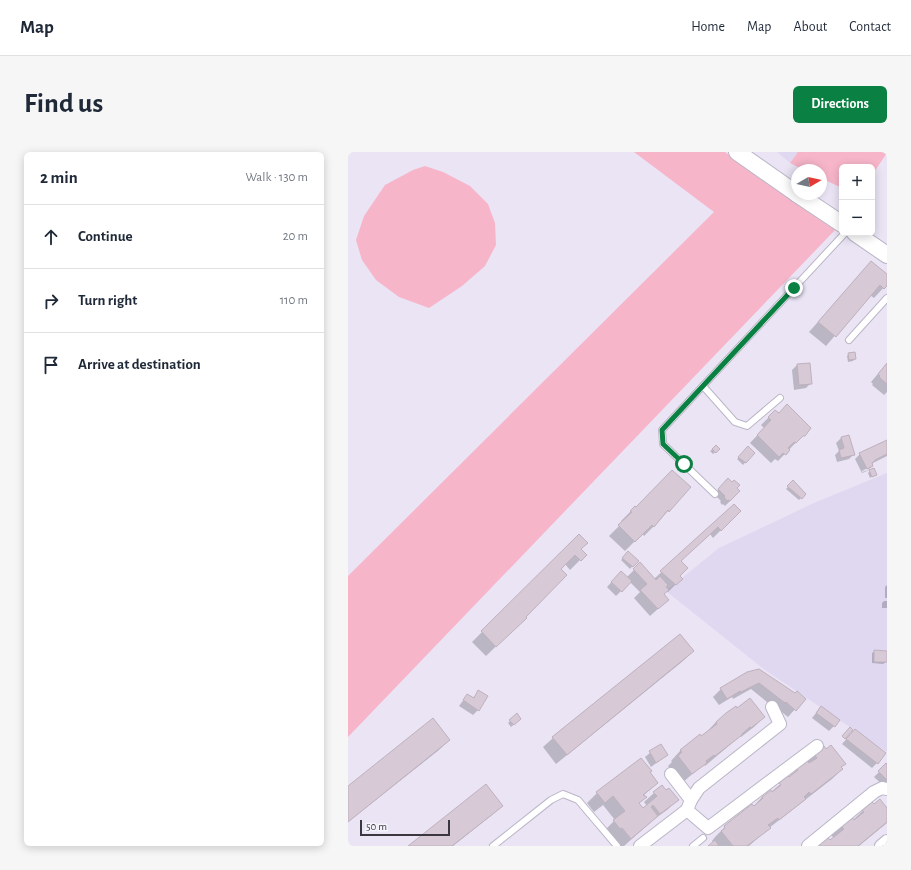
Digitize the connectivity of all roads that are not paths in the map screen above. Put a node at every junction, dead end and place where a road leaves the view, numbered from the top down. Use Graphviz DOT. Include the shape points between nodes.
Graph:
graph roads {
  1 [pos="737,152"];
  2 [pos="791,190"];
  3 [pos="806,200"];
  4 [pos="839,222"];
  5 [pos="842,236"];
  6 [pos="858,236"];
  7 [pos="887,255"];
  8 [pos="887,298"];
  9 [pos="849,340"];
  10 [pos="703,386"];
  11 [pos="780,398"];
  12 [pos="715,494"];
  13 [pos="772,707"];
  14 [pos="818,746"];
  15 [pos="671,774"];
  16 [pos="887,789"];
  17 [pos="689,805"];
  18 [pos="703,838"];
  19 [pos="887,841"];
  20 [pos="493,846"];
  21 [pos="617,846"];
  22 [pos="640,846"];
  23 [pos="693,846"];
  24 [pos="808,846"];
  25 [pos="881,846"];
  1 -- 2 [label="street"];
  3 -- 4 [label="street"];
  5 -- 10 [label="lane"];
  6 -- 7 [label="street"];
  8 -- 9 [label="lane"];
  10 -- 11 [label="lane" via="735,422 747,426"];
  10 -- 12 [label="lane" via="662,430 663,444"];
  13 -- 17 [label="street" via="780,724 699,788"];
  14 -- 17 [label="street" via="708,828"];
  15 -- 17 [label="street"];
  16 -- 24 [label="street" via="882,788 874,792"];
  17 -- 22 [label="street"];
  18 -- 23 [label="lane"];
  19 -- 25 [label="street"];
  20 -- 21 [label="lane" via="551,800 563,794 578,800"];
}
